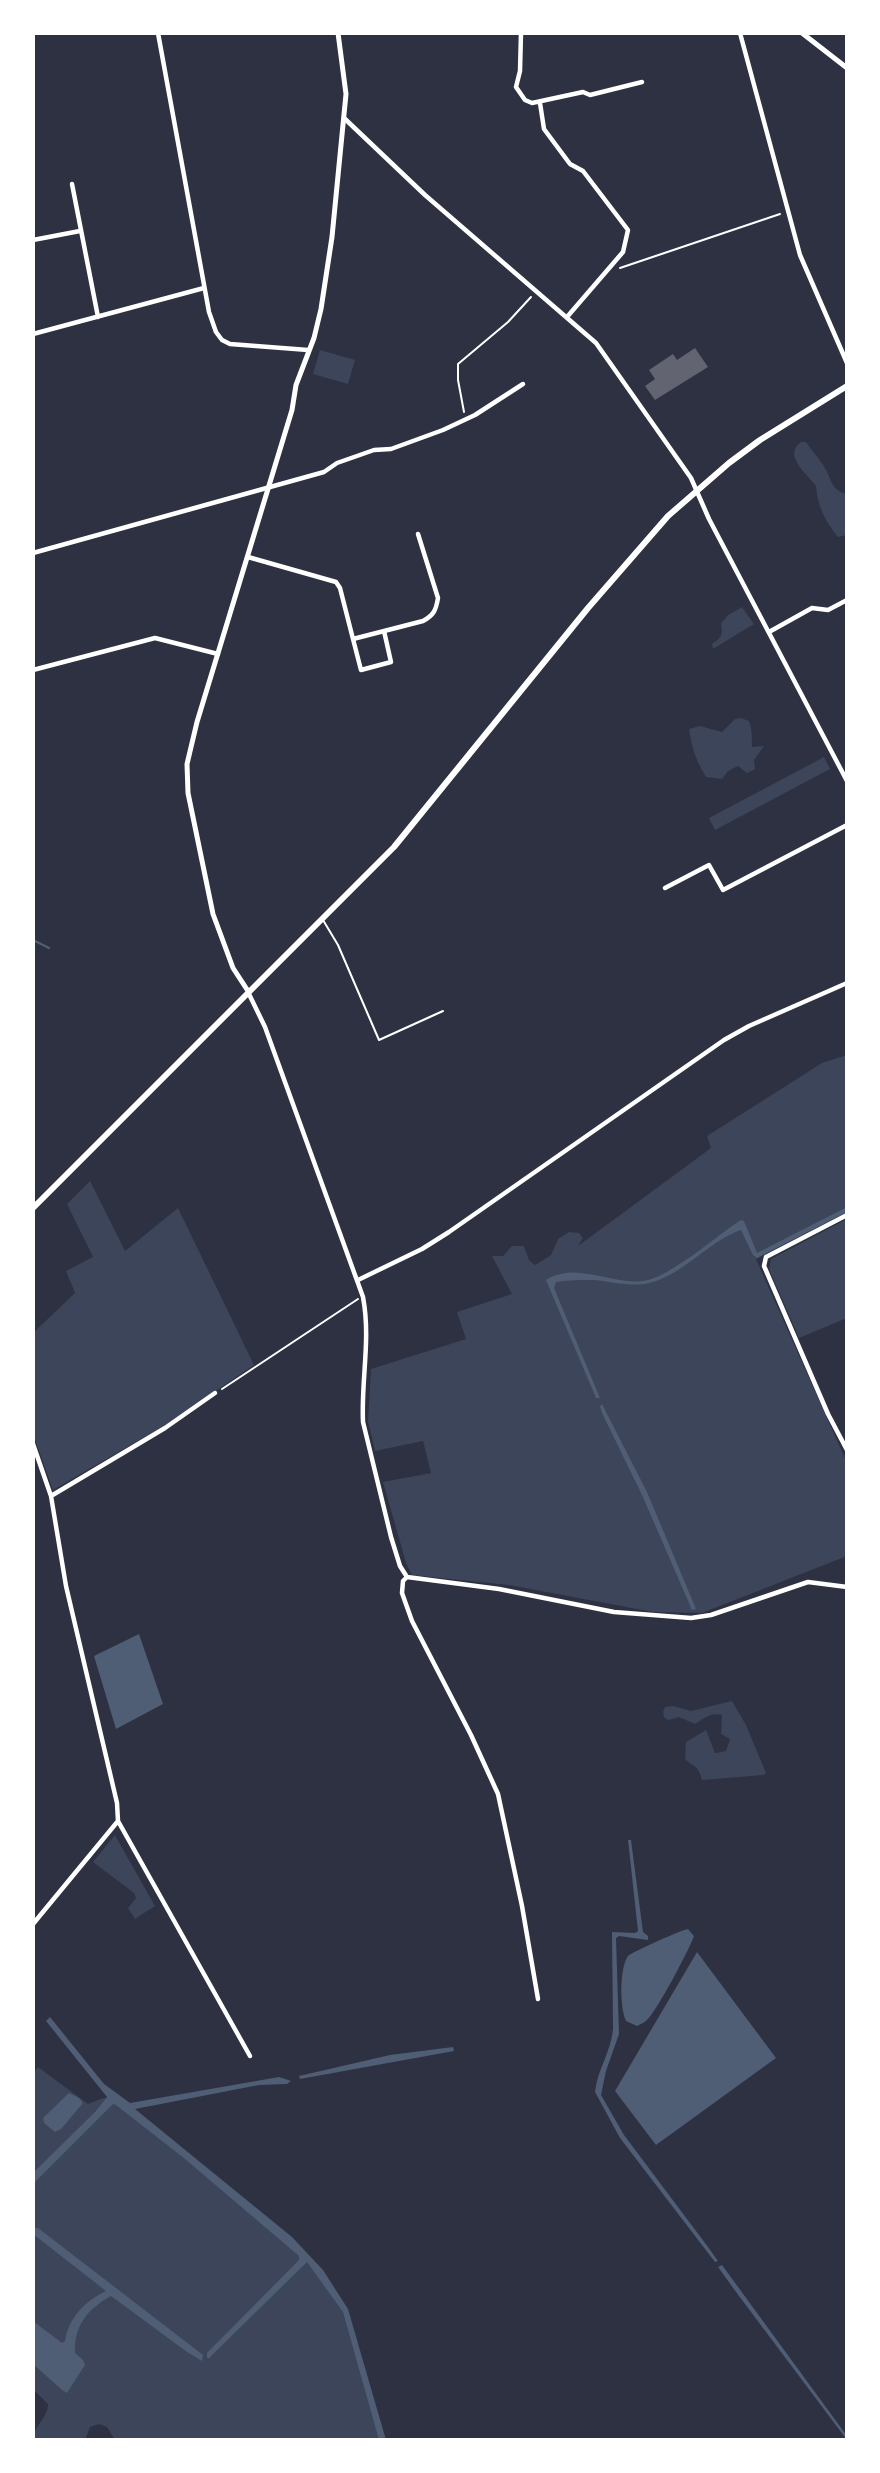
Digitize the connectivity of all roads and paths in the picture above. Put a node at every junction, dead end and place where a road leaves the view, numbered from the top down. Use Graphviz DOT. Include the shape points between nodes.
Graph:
graph roads {
  1 [pos="159,33"];
  2 [pos="338,33"];
  3 [pos="521,33"];
  4 [pos="740,33"];
  5 [pos="802,33"];
  6 [pos="847,68"];
  7 [pos="642,82"];
  8 [pos="540,103"];
  9 [pos="344,118"];
  10 [pos="72,184"];
  11 [pos="788,212"];
  12 [pos="80,231"];
  13 [pos="33,240"];
  14 [pos="605,273"];
  15 [pos="204,288"];
  16 [pos="536,291"];
  17 [pos="98,317"];
  18 [pos="567,317"];
  19 [pos="33,334"];
  20 [pos="308,350"];
  21 [pos="847,363"];
  22 [pos="523,383"];
  23 [pos="847,386"];
  24 [pos="467,419"];
  25 [pos="268,488"];
  26 [pos="696,491"];
  27 [pos="418,534"];
  28 [pos="33,553"];
  29 [pos="248,557"];
  30 [pos="847,600"];
  31 [pos="384,631"];
  32 [pos="769,632"];
  33 [pos="353,639"];
  34 [pos="218,654"];
  35 [pos="33,670"];
  36 [pos="847,781"];
  37 [pos="847,825"];
  38 [pos="665,888"];
  39 [pos="322,919"];
  40 [pos="847,983"];
  41 [pos="248,992"];
  42 [pos="443,1011"];
  43 [pos="33,1208"];
  44 [pos="847,1215"];
  45 [pos="358,1280"];
  46 [pos="363,1297"];
  47 [pos="215,1394"];
  48 [pos="33,1444"];
  49 [pos="847,1450"];
  50 [pos="51,1496"];
  51 [pos="407,1577"];
  52 [pos="847,1587"];
  53 [pos="118,1821"];
  54 [pos="33,1924"];
  55 [pos="538,1999"];
  56 [pos="250,2056"];
  1 -- 15 [label="street"];
  2 -- 9 [label="street" via="345,73"];
  3 -- 8 [label="street" via="516,87 525,100"];
  4 -- 11 [label="street"];
  5 -- 6 [label="street"];
  7 -- 8 [label="street"];
  8 -- 14 [label="street" via="544,129 628,230 623,252"];
  9 -- 16 [label="street"];
  9 -- 20 [label="street" via="325,290"];
  10 -- 12 [label="street"];
  11 -- 14 [label="path"];
  11 -- 21 [label="street" via="800,255"];
  12 -- 13 [label="street"];
  12 -- 17 [label="street"];
  14 -- 18 [label="street"];
  15 -- 17 [label="street"];
  15 -- 20 [label="street" via="212,322 230,345"];
  16 -- 18 [label="street"];
  16 -- 24 [label="path" via="508,322 458,364"];
  17 -- 19 [label="street"];
  18 -- 26 [label="street" via="596,343"];
  20 -- 25 [label="street"];
  22 -- 24 [label="street"];
  23 -- 26 [label="main road" via="760,440"];
  24 -- 25 [label="street"];
  25 -- 28 [label="street"];
  25 -- 29 [label="street"];
  26 -- 32 [label="street"];
  26 -- 39 [label="main road" via="632,555 394,847"];
  27 -- 31 [label="street" via="437,608 424,621"];
  29 -- 33 [label="street" via="336,582"];
  29 -- 34 [label="street"];
  30 -- 32 [label="street" via="828,610 812,608"];
  31 -- 33 [label="street"];
  31 -- 33 [label="street" via="391,662 361,670"];
  32 -- 36 [label="street"];
  34 -- 35 [label="street" via="155,638"];
  34 -- 41 [label="street" via="192,739 188,793 213,914 233,968"];
  37 -- 38 [label="street" via="723,890 709,865"];
  39 -- 41 [label="main road"];
  39 -- 42 [label="lane" via="379,1040"];
  40 -- 45 [label="street" via="724,1040 449,1232"];
  41 -- 43 [label="main road"];
  41 -- 45 [label="street"];
  44 -- 49 [label="street" via="766,1256 764,1266"];
  45 -- 46 [label="street"];
  46 -- 47 [label="path"];
  46 -- 51 [label="street" via="367,1341 363,1422 391,1537"];
  47 -- 50 [label="street"];
  48 -- 50 [label="street"];
  50 -- 53 [label="street"];
  51 -- 52 [label="street" via="499,1589 614,1612 691,1618 808,1582"];
  51 -- 55 [label="street" via="402,1593 412,1621 498,1794"];
  53 -- 54 [label="street"];
  53 -- 56 [label="street"];
}
